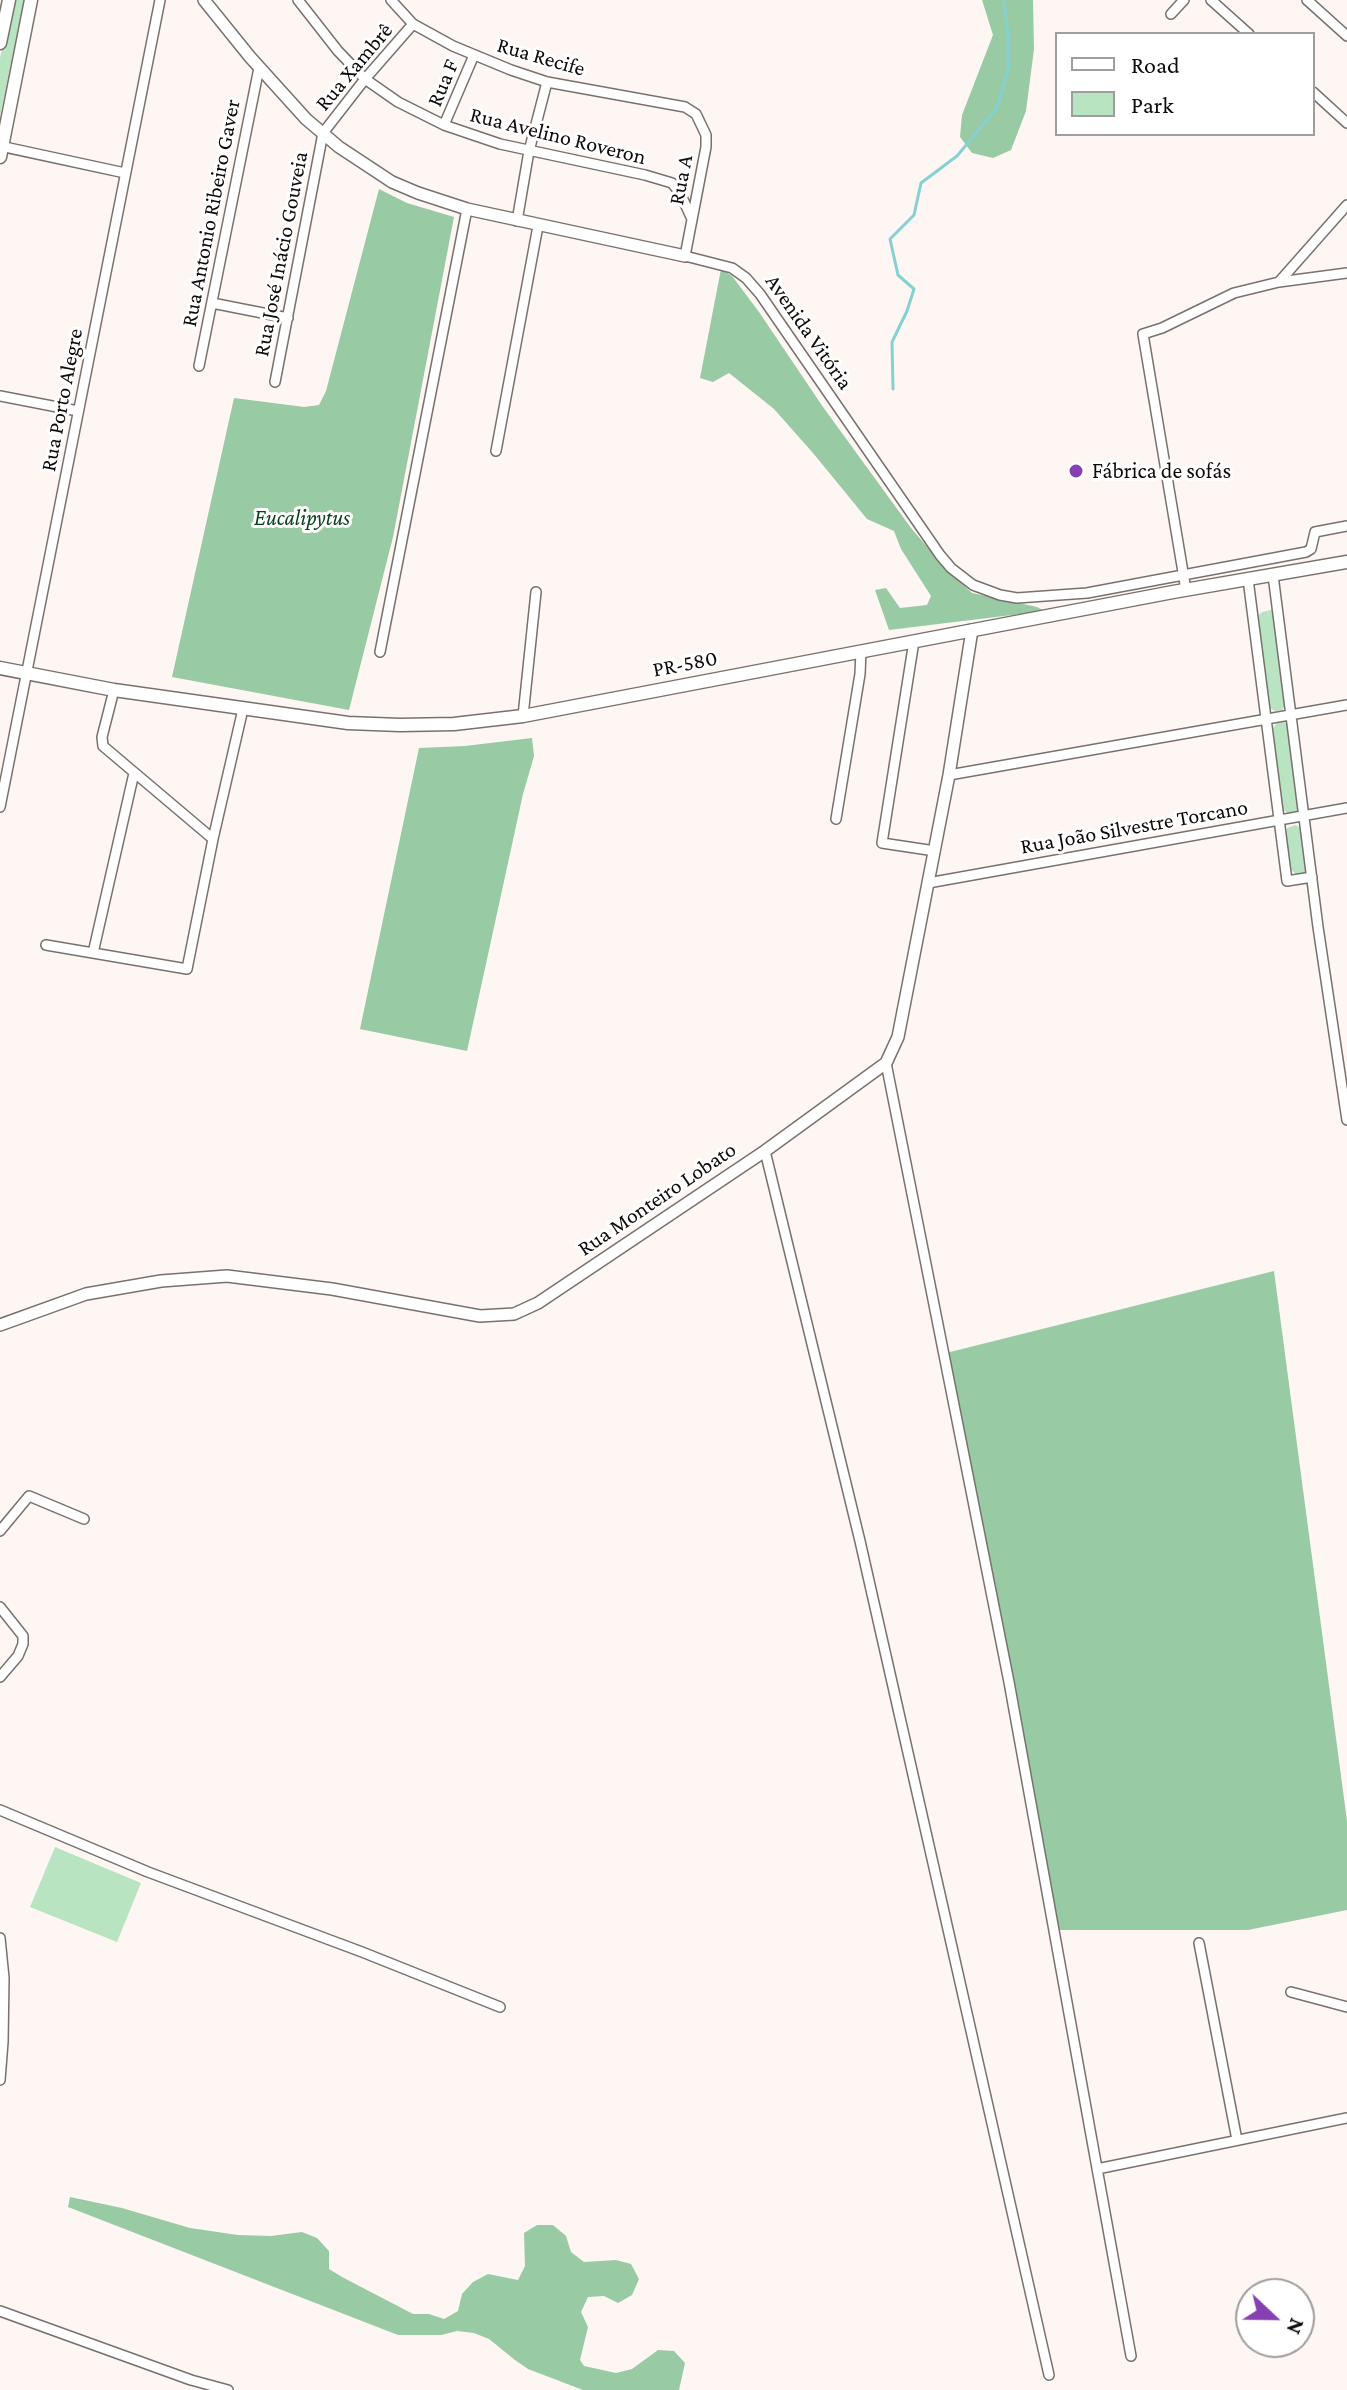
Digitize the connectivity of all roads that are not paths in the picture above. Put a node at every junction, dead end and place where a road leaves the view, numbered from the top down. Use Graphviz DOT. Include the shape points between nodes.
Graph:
graph roads {
  1 [pos="9,0"];
  2 [pos="31,0"];
  3 [pos="160,0"];
  4 [pos="204,0"];
  5 [pos="298,0"];
  6 [pos="391,0"];
  7 [pos="1184,0"];
  8 [pos="1211,0"];
  9 [pos="1307,0"];
  10 [pos="1171,14"];
  11 [pos="413,24"];
  12 [pos="1247,32"];
  13 [pos="1347,36"];
  14 [pos="0,43"];
  15 [pos="474,55"];
  16 [pos="259,68"];
  17 [pos="365,79"];
  18 [pos="547,82"];
  19 [pos="1315,94"];
  20 [pos="696,114"];
  21 [pos="1347,123"];
  22 [pos="444,125"];
  23 [pos="323,133"];
  24 [pos="1,150"];
  25 [pos="529,151"];
  26 [pos="125,173"];
  27 [pos="1347,205"];
  28 [pos="467,209"];
  29 [pos="692,220"];
  30 [pos="517,221"];
  31 [pos="538,226"];
  32 [pos="685,256"];
  33 [pos="1347,273"];
  34 [pos="1279,282"];
  35 [pos="212,303"];
  36 [pos="288,318"];
  37 [pos="199,366"];
  38 [pos="275,382"];
  39 [pos="0,396"];
  40 [pos="78,411"];
  41 [pos="496,451"];
  42 [pos="1347,526"];
  43 [pos="1347,562"];
  44 [pos="1184,575"];
  45 [pos="1273,575"];
  46 [pos="1248,579"];
  47 [pos="1186,590"];
  48 [pos="536,592"];
  49 [pos="972,630"];
  50 [pos="914,641"];
  51 [pos="861,651"];
  52 [pos="380,652"];
  53 [pos="0,668"];
  54 [pos="26,673"];
  55 [pos="114,690"];
  56 [pos="1347,705"];
  57 [pos="243,709"];
  58 [pos="1292,715"];
  59 [pos="523,716"];
  60 [pos="1267,718"];
  61 [pos="134,773"];
  62 [pos="949,775"];
  63 [pos="0,807"];
  64 [pos="1347,808"];
  65 [pos="1304,815"];
  66 [pos="836,819"];
  67 [pos="1279,819"];
  68 [pos="213,839"];
  69 [pos="935,851"];
  70 [pos="1312,877"];
  71 [pos="928,883"];
  72 [pos="46,945"];
  73 [pos="93,953"];
  74 [pos="886,1063"];
  75 [pos="1347,1120"];
  76 [pos="765,1151"];
  77 [pos="0,1325"];
  78 [pos="84,1519"];
  79 [pos="0,1531"];
  80 [pos="0,1607"];
  81 [pos="0,1677"];
  82 [pos="0,1810"];
  83 [pos="0,1938"];
  84 [pos="1199,1943"];
  85 [pos="1291,1992"];
  86 [pos="500,2007"];
  87 [pos="1347,2007"];
  88 [pos="0,2080"];
  89 [pos="1347,2118"];
  90 [pos="1237,2140"];
  91 [pos="1097,2169"];
  92 [pos="0,2311"];
  93 [pos="1131,2356"];
  94 [pos="1049,2375"];
  95 [pos="228,2390"];
  1 -- 14 [label="main road"];
  2 -- 24 [label="main road"];
  3 -- 26 [label="street, Rua Porto Alegre"];
  4 -- 16 [label="street, Avenida Vitória"];
  5 -- 17 [label="street, Rua Avelino Roveron"];
  6 -- 11 [label="street, Rua Recife"];
  7 -- 10 [label="street"];
  8 -- 12 [label="street"];
  9 -- 13 [label="street"];
  11 -- 15 [label="street, Rua Recife"];
  11 -- 17 [label="street, Rua Xambrê"];
  15 -- 18 [label="street, Rua Recife"];
  15 -- 22 [label="street, Rua F"];
  16 -- 23 [label="street, Avenida Vitória"];
  16 -- 35 [label="street, Rua Antonio Ribeiro Gaver"];
  17 -- 22 [label="street, Rua Avelino Roveron"];
  17 -- 23 [label="street, Rua Xambrê"];
  18 -- 20 [label="street, Rua Recife" via="685,107"];
  18 -- 25 [label="street"];
  19 -- 21 [label="street"];
  20 -- 29 [label="street, Rua A" via="706,147"];
  22 -- 25 [label="street, Rua Avelino Roveron"];
  23 -- 28 [label="street, Avenida Vitória" via="392,182"];
  23 -- 36 [label="street, Rua José Inácio Gouveia"];
  24 -- 26 [label="street"];
  25 -- 29 [label="street, Rua Avelino Roveron" via="672,183"];
  25 -- 30 [label="street"];
  26 -- 40 [label="street, Rua Porto Alegre"];
  27 -- 34 [label="street"];
  28 -- 30 [label="street, Avenida Vitória"];
  28 -- 52 [label="street"];
  29 -- 32 [label="street, Rua A"];
  30 -- 31 [label="street, Avenida Vitória"];
  31 -- 32 [label="street, Avenida Vitória"];
  31 -- 41 [label="street"];
  32 -- 44 [label="street, Avenida Vitória" via="732,268 746,278 933,547 973,585 1017,598 1049,597"];
  33 -- 34 [label="street"];
  34 -- 44 [label="street" via="1234,293 1143,334"];
  35 -- 36 [label="street"];
  35 -- 37 [label="street, Rua Antonio Ribeiro Gaver"];
  36 -- 38 [label="street, Rua José Inácio Gouveia"];
  39 -- 40 [label="street"];
  40 -- 54 [label="street, Rua Porto Alegre"];
  42 -- 44 [label="street, Avenida Vitória" via="1315,532 1306,552"];
  43 -- 45 [label="main road, PR-580 / PR-580"];
  44 -- 47 [label="street"];
  45 -- 46 [label="main road, PR-580 / PR-580"];
  45 -- 58 [label="street"];
  46 -- 47 [label="main road, PR-580 / PR-580"];
  46 -- 60 [label="street"];
  47 -- 49 [label="main road, PR-580 / PR-580"];
  48 -- 59 [label="street"];
  49 -- 50 [label="main road, PR-580 / PR-580"];
  49 -- 62 [label="street"];
  50 -- 51 [label="main road, PR-580 / PR-580"];
  50 -- 69 [label="street" via="882,843"];
  51 -- 59 [label="main road, PR-580 / PR-580"];
  51 -- 66 [label="street"];
  53 -- 54 [label="main road, PR-580"];
  54 -- 55 [label="main road, PR-580 / PR-580"];
  54 -- 63 [label="street, Rua Porto Alegre"];
  55 -- 57 [label="main road, PR-580 / PR-580"];
  55 -- 61 [label="street" via="103,746"];
  56 -- 58 [label="street"];
  57 -- 59 [label="main road, PR-580 / PR-580" via="400,725"];
  57 -- 68 [label="street"];
  58 -- 60 [label="street"];
  58 -- 65 [label="street"];
  60 -- 62 [label="street"];
  60 -- 67 [label="street"];
  61 -- 68 [label="street"];
  61 -- 73 [label="street"];
  62 -- 69 [label="street"];
  64 -- 65 [label="street, Rua João Silvestre Torcano"];
  65 -- 67 [label="street, Rua João Silvestre Torcano"];
  65 -- 70 [label="street"];
  67 -- 70 [label="street" via="1287,881"];
  67 -- 71 [label="street, Rua João Silvestre Torcano"];
  68 -- 73 [label="street" via="187,969"];
  69 -- 71 [label="street"];
  70 -- 75 [label="street"];
  71 -- 74 [label="street" via="898,1037"];
  72 -- 73 [label="street"];
  74 -- 76 [label="street, Rua Monteiro Lobato"];
  74 -- 91 [label="street" via="1009,1682"];
  76 -- 77 [label="street, Rua Monteiro Lobato" via="514,1314 480,1316 227,1276 86,1294"];
  76 -- 94 [label="street" via="860,1541"];
  78 -- 79 [label="street" via="29,1496"];
  80 -- 81 [label="street" via="23,1636 23,1644"];
  82 -- 86 [label="street"];
  83 -- 88 [label="street"];
  84 -- 90 [label="street"];
  85 -- 87 [label="street"];
  89 -- 90 [label="street"];
  90 -- 91 [label="street"];
  91 -- 93 [label="street"];
  92 -- 95 [label="street"];
}
